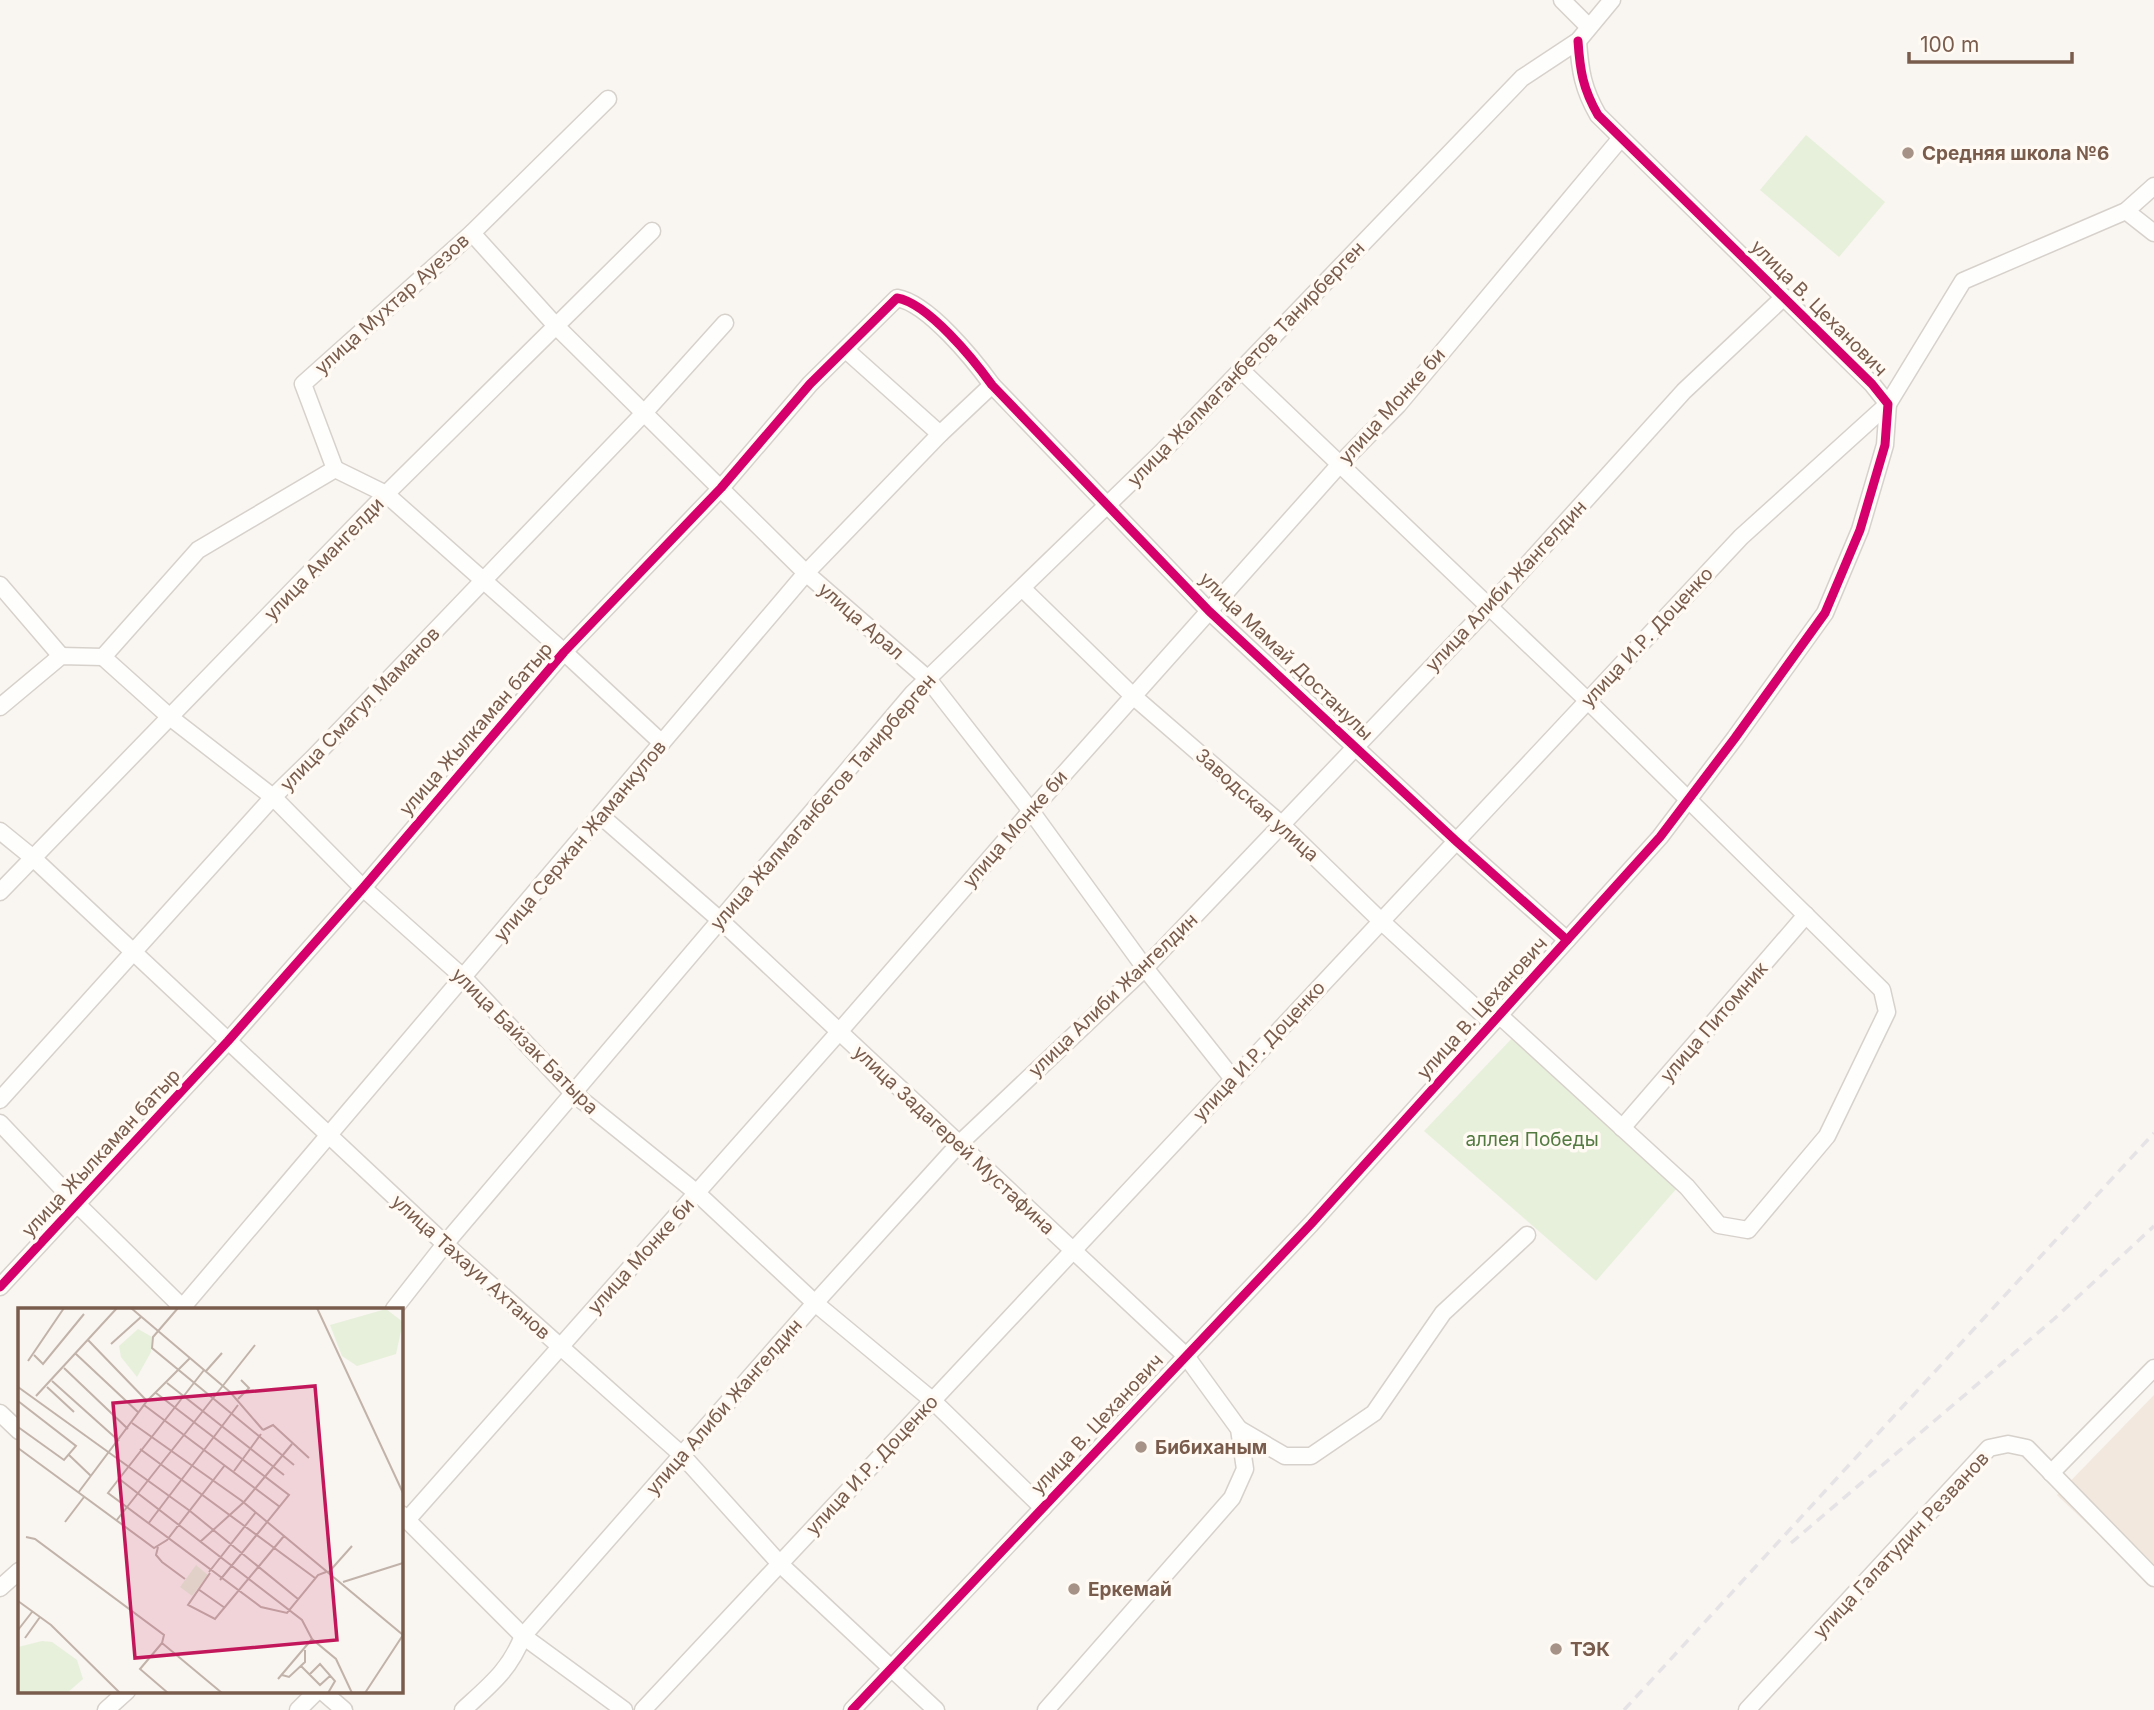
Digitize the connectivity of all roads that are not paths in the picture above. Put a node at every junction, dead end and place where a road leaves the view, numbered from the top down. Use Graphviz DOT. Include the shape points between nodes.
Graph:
graph roads {
  1 [pos="1562,0"];
  2 [pos="1612,0"];
  3 [pos="1589,27"];
  4 [pos="1578,41"];
  5 [pos="608,99"];
  6 [pos="1621,138"];
  7 [pos="2154,186"];
  8 [pos="2126,211"];
  9 [pos="652,231"];
  10 [pos="472,233"];
  11 [pos="2154,233"];
  12 [pos="1784,297"];
  13 [pos="725,323"];
  14 [pos="557,327"];
  15 [pos="846,350"];
  16 [pos="1241,370"];
  17 [pos="992,385"];
  18 [pos="1888,404"];
  19 [pos="644,413"];
  20 [pos="940,434"];
  21 [pos="1340,464"];
  22 [pos="335,470"];
  23 [pos="720,488"];
  24 [pos="386,494"];
  25 [pos="1109,504"];
  26 [pos="806,573"];
  27 [pos="484,580"];
  28 [pos="0,585"];
  29 [pos="1022,588"];
  30 [pos="1489,607"];
  31 [pos="1209,611"];
  32 [pos="564,652"];
  33 [pos="61,656"];
  34 [pos="103,657"];
  35 [pos="928,679"];
  36 [pos="1133,696"];
  37 [pos="1588,701"];
  38 [pos="0,707"];
  39 [pos="171,718"];
  40 [pos="662,743"];
  41 [pos="1355,747"];
  42 [pos="273,797"];
  43 [pos="1688,800"];
  44 [pos="1031,811"];
  45 [pos="601,816"];
  46 [pos="1281,824"];
  47 [pos="0,831"];
  48 [pos="1457,841"];
  49 [pos="32,857"];
  50 [pos="363,888"];
  51 [pos="0,892"];
  52 [pos="1806,915"];
  53 [pos="720,920"];
  54 [pos="1381,921"];
  55 [pos="1567,940"];
  56 [pos="134,952"];
  57 [pos="1145,968"];
  58 [pos="464,978"];
  59 [pos="1496,1019"];
  60 [pos="839,1032"];
  61 [pos="228,1041"];
  62 [pos="1233,1079"];
  63 [pos="573,1093"];
  64 [pos="0,1100"];
  65 [pos="0,1123"];
  66 [pos="1622,1128"];
  67 [pos="330,1136"];
  68 [pos="959,1144"];
  69 [pos="697,1193"];
  70 [pos="78,1205"];
  71 [pos="1527,1235"];
  72 [pos="445,1244"];
  73 [pos="1072,1250"];
  74 [pos="0,1287"];
  75 [pos="815,1303"];
  76 [pos="182,1308"];
  77 [pos="184,1308"];
  78 [pos="395,1308"];
  79 [pos="559,1348"];
  80 [pos="1186,1356"];
  81 [pos="2154,1368"];
  82 [pos="932,1401"];
  83 [pos="1,1417"];
  84 [pos="1239,1429"];
  85 [pos="18,1430"];
  86 [pos="681,1455"];
  87 [pos="2050,1473"];
  88 [pos="1043,1508"];
  89 [pos="404,1517"];
  90 [pos="780,1564"];
  91 [pos="18,1572"];
  92 [pos="2154,1578"];
  93 [pos="0,1588"];
  94 [pos="523,1636"];
  95 [pos="893,1668"];
  96 [pos="126,1692"];
  97 [pos="319,1692"];
  98 [pos="321,1692"];
  99 [pos="106,1710"];
  100 [pos="298,1710"];
  101 [pos="345,1710"];
  102 [pos="463,1710"];
  103 [pos="624,1710"];
  104 [pos="643,1710"];
  105 [pos="852,1710"];
  106 [pos="936,1710"];
  107 [pos="1046,1710"];
  108 [pos="1747,1710"];
  1 -- 3 [label="street"];
  2 -- 3 [label="street, улица Жалмаганбетов Танирберген"];
  3 -- 4 [label="street, улица Жалмаганбетов Танирберген"];
  4 -- 6 [label="street, улица В. Цеханович" via="1586,95"];
  4 -- 16 [label="street, улица Жалмаганбетов Танирберген" via="1521,78"];
  5 -- 10 [label="street, улица Мухтар Ауезов"];
  6 -- 12 [label="street, улица В. Цеханович"];
  6 -- 21 [label="street, улица Монке би" via="1398,405"];
  7 -- 8 [label="street"];
  8 -- 11 [label="street"];
  8 -- 18 [label="street" via="1963,281"];
  9 -- 14 [label="street, улица Амангелди"];
  10 -- 14 [label="street, улица Арал"];
  10 -- 22 [label="street, улица Мухтар Ауезов" via="303,384"];
  12 -- 18 [label="street, улица В. Цеханович"];
  12 -- 30 [label="street, улица Алиби Жангелдин" via="1684,391"];
  13 -- 19 [label="street, улица Смагул Маманов"];
  14 -- 19 [label="street, улица Арал"];
  14 -- 24 [label="street, улица Амангелди"];
  15 -- 17 [label="street, улица Жылкаман батыр" via="897,298 910,300 968,352"];
  15 -- 20 [label="street"];
  15 -- 23 [label="street, улица Жылкаман батыр" via="810,384"];
  16 -- 21 [label="street"];
  16 -- 25 [label="street, улица Жалмаганбетов Танирберген"];
  17 -- 20 [label="street, улица Сержан Жаманкулов"];
  17 -- 25 [label="street, улица Мамай Достанулы"];
  18 -- 37 [label="street, улица И.Р. Доценко" via="1741,537"];
  18 -- 43 [label="street, улица В. Цеханович" via="1885,445 1860,530 1825,613"];
  19 -- 23 [label="street, улица Арал"];
  19 -- 27 [label="street, улица Смагул Маманов"];
  20 -- 26 [label="street, улица Сержан Жаманкулов"];
  21 -- 30 [label="street"];
  21 -- 31 [label="street, улица Монке би"];
  22 -- 24 [label="street"];
  22 -- 34 [label="street" via="198,550"];
  23 -- 26 [label="street, улица Арал"];
  23 -- 32 [label="street, улица Жылкаман батыр"];
  24 -- 27 [label="street"];
  24 -- 39 [label="street, улица Амангелди"];
  25 -- 29 [label="street, улица Жалмаганбетов Танирберген"];
  25 -- 31 [label="street, улица Мамай Достанулы"];
  26 -- 35 [label="street, улица Арал"];
  26 -- 40 [label="street, улица Сержан Жаманкулов"];
  27 -- 32 [label="street"];
  27 -- 42 [label="street, улица Смагул Маманов"];
  28 -- 33 [label="street"];
  29 -- 35 [label="street, улица Жалмаганбетов Танирберген"];
  29 -- 36 [label="street, Заводская улица"];
  30 -- 37 [label="street"];
  30 -- 41 [label="street, улица Алиби Жангелдин"];
  31 -- 36 [label="street, улица Монке би"];
  31 -- 41 [label="street, улица Мамай Достанулы"];
  32 -- 40 [label="street"];
  32 -- 50 [label="street, улица Жылкаман батыр"];
  33 -- 34 [label="street"];
  33 -- 38 [label="street"];
  34 -- 39 [label="street, улица Байзак Батыра"];
  35 -- 44 [label="street, улица Арал"];
  35 -- 53 [label="street, улица Жалмаганбетов Танирберген"];
  36 -- 44 [label="street, улица Монке би"];
  36 -- 46 [label="street, Заводская улица"];
  37 -- 43 [label="street"];
  37 -- 48 [label="street, улица И.Р. Доценко"];
  39 -- 42 [label="street, улица Байзак Батыра"];
  39 -- 49 [label="street, улица Амангелди"];
  40 -- 45 [label="street, улица Сержан Жаманкулов"];
  41 -- 46 [label="street, улица Алиби Жангелдин"];
  41 -- 48 [label="street, улица Мамай Достанулы"];
  42 -- 50 [label="street, улица Байзак Батыра"];
  42 -- 56 [label="street, улица Смагул Маманов"];
  43 -- 52 [label="street"];
  43 -- 55 [label="street, улица В. Цеханович"];
  44 -- 57 [label="street, улица Арал"];
  44 -- 60 [label="street, улица Монке би"];
  45 -- 53 [label="street, улица Задагерей Мустафина"];
  45 -- 58 [label="street, улица Сержан Жаманкулов"];
  46 -- 54 [label="street, Заводская улица"];
  46 -- 57 [label="street, улица Алиби Жангелдин"];
  47 -- 49 [label="street, улица Тахауи Ахтанов"];
  48 -- 54 [label="street, улица И.Р. Доценко"];
  48 -- 55 [label="street, улица Мамай Достанулы"];
  49 -- 51 [label="street, улица Амангелди"];
  49 -- 56 [label="street, улица Тахауи Ахтанов"];
  50 -- 58 [label="street, улица Байзак Батыра"];
  50 -- 61 [label="street, улица Жылкаман батыр"];
  52 -- 66 [label="street, улица Питомник"];
  52 -- 66 [label="street, Заводская улица" via="1882,990 1887,1012 1827,1136 1748,1230 1719,1225 1687,1187"];
  53 -- 60 [label="street, улица Задагерей Мустафина"];
  53 -- 63 [label="street, улица Жалмаганбетов Танирберген"];
  54 -- 59 [label="street, Заводская улица"];
  54 -- 62 [label="street, улица И.Р. Доценко"];
  55 -- 59 [label="street, улица В. Цеханович"];
  56 -- 61 [label="street, улица Тахауи Ахтанов"];
  56 -- 64 [label="street, улица Смагул Маманов"];
  57 -- 62 [label="street, улица Арал"];
  57 -- 68 [label="street, улица Алиби Жангелдин"];
  58 -- 63 [label="street, улица Байзак Батыра"];
  58 -- 67 [label="street, улица Сержан Жаманкулов"];
  59 -- 66 [label="street, Заводская улица"];
  59 -- 80 [label="street, улица В. Цеханович"];
  60 -- 68 [label="street, улица Задагерей Мустафина"];
  60 -- 69 [label="street, улица Монке би"];
  61 -- 67 [label="street, улица Тахауи Ахтанов"];
  61 -- 70 [label="street, улица Жылкаман батыр"];
  62 -- 73 [label="street, улица И.Р. Доценко"];
  63 -- 69 [label="street, улица Байзак Батыра"];
  63 -- 72 [label="street, улица Жалмаганбетов Танирберген"];
  65 -- 70 [label="street"];
  67 -- 72 [label="street, улица Тахауи Ахтанов"];
  67 -- 77 [label="street, улица Сержан Жаманкулов"];
  68 -- 73 [label="street, улица Задагерей Мустафина"];
  68 -- 75 [label="street, улица Алиби Жангелдин"];
  69 -- 75 [label="street, улица Байзак Батыра"];
  69 -- 79 [label="street, улица Монке би"];
  70 -- 74 [label="street, улица Жылкаман батыр"];
  70 -- 76 [label="street"];
  71 -- 84 [label="street" via="1443,1313 1374,1413 1311,1456 1285,1456"];
  72 -- 78 [label="street, улица Жалмаганбетов Танирберген"];
  72 -- 79 [label="street, улица Тахауи Ахтанов"];
  73 -- 80 [label="street, улица Задагерей Мустафина"];
  73 -- 82 [label="street, улица И.Р. Доценко"];
  75 -- 82 [label="street, улица Байзак Батыра"];
  75 -- 86 [label="street, улица Алиби Жангелдин"];
  79 -- 86 [label="street, улица Тахауи Ахтанов"];
  79 -- 89 [label="street, улица Монке би"];
  80 -- 84 [label="street, улица Задагерей Мустафина"];
  80 -- 88 [label="street, улица В. Цеханович"];
  81 -- 87 [label="street"];
  82 -- 88 [label="street, улица Байзак Батыра"];
  82 -- 90 [label="street, улица И.Р. Доценко"];
  83 -- 85 [label="street"];
  84 -- 107 [label="street, улица Задагерей Мустафина" via="1245,1469 1232,1498"];
  86 -- 90 [label="street, улица Тахауи Ахтанов"];
  86 -- 94 [label="street, улица Алиби Жангелдин"];
  87 -- 92 [label="street, улица Галатудин Резванов"];
  87 -- 108 [label="street, улица Галатудин Резванов" via="2027,1448 2008,1444 1989,1448"];
  88 -- 95 [label="street, улица В. Цеханович"];
  89 -- 94 [label="street"];
  90 -- 95 [label="street, улица Тахауи Ахтанов"];
  90 -- 104 [label="street, улица И.Р. Доценко"];
  91 -- 93 [label="street"];
  94 -- 102 [label="street, улица Алиби Жангелдин" via="514,1657"];
  94 -- 103 [label="street"];
  95 -- 105 [label="street, улица В. Цеханович"];
  95 -- 106 [label="street, улица Тахауи Ахтанов"];
  96 -- 99 [label="street"];
  97 -- 100 [label="street"];
  98 -- 101 [label="street"];
}
